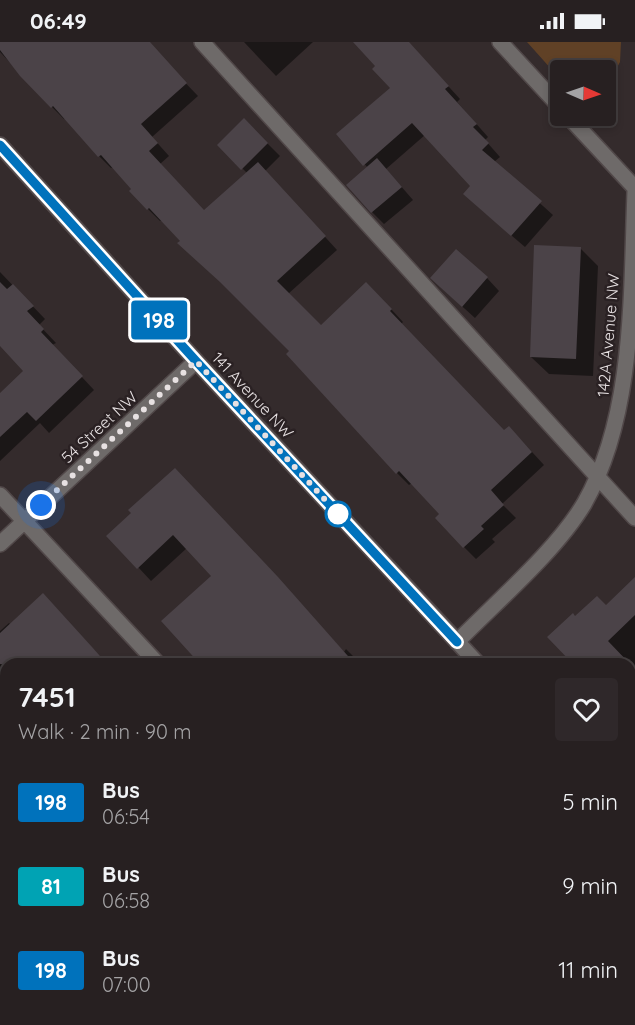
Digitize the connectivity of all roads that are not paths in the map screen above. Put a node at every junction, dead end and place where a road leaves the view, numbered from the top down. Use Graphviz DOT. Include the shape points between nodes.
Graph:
graph roads {
  1 [pos="202,42"];
  2 [pos="500,42"];
  3 [pos="550,96"];
  4 [pos="577,126"];
  5 [pos="0,145"];
  6 [pos="635,189"];
  7 [pos="196,361"];
  8 [pos="598,478"];
  9 [pos="0,495"];
  10 [pos="635,518"];
  11 [pos="24,521"];
  12 [pos="0,544"];
  13 [pos="457,642"];
  14 [pos="152,658"];
  15 [pos="472,658"];
  1 -- 8 [label="street"];
  2 -- 3 [label="street"];
  4 -- 6 [label="street"];
  5 -- 7 [label="street, 141 Avenue NW"];
  6 -- 8 [label="street, 142A Avenue NW" via="626,366 610,446"];
  7 -- 11 [label="street, 54 Street NW"];
  7 -- 13 [label="street, 141 Avenue NW"];
  8 -- 10 [label="street"];
  8 -- 13 [label="street, 142A Avenue NW" via="584,505 542,557"];
  9 -- 11 [label="street"];
  11 -- 12 [label="street, 54 Street NW"];
  11 -- 14 [label="street"];
  13 -- 15 [label="street, 141 Avenue NW"];
}
